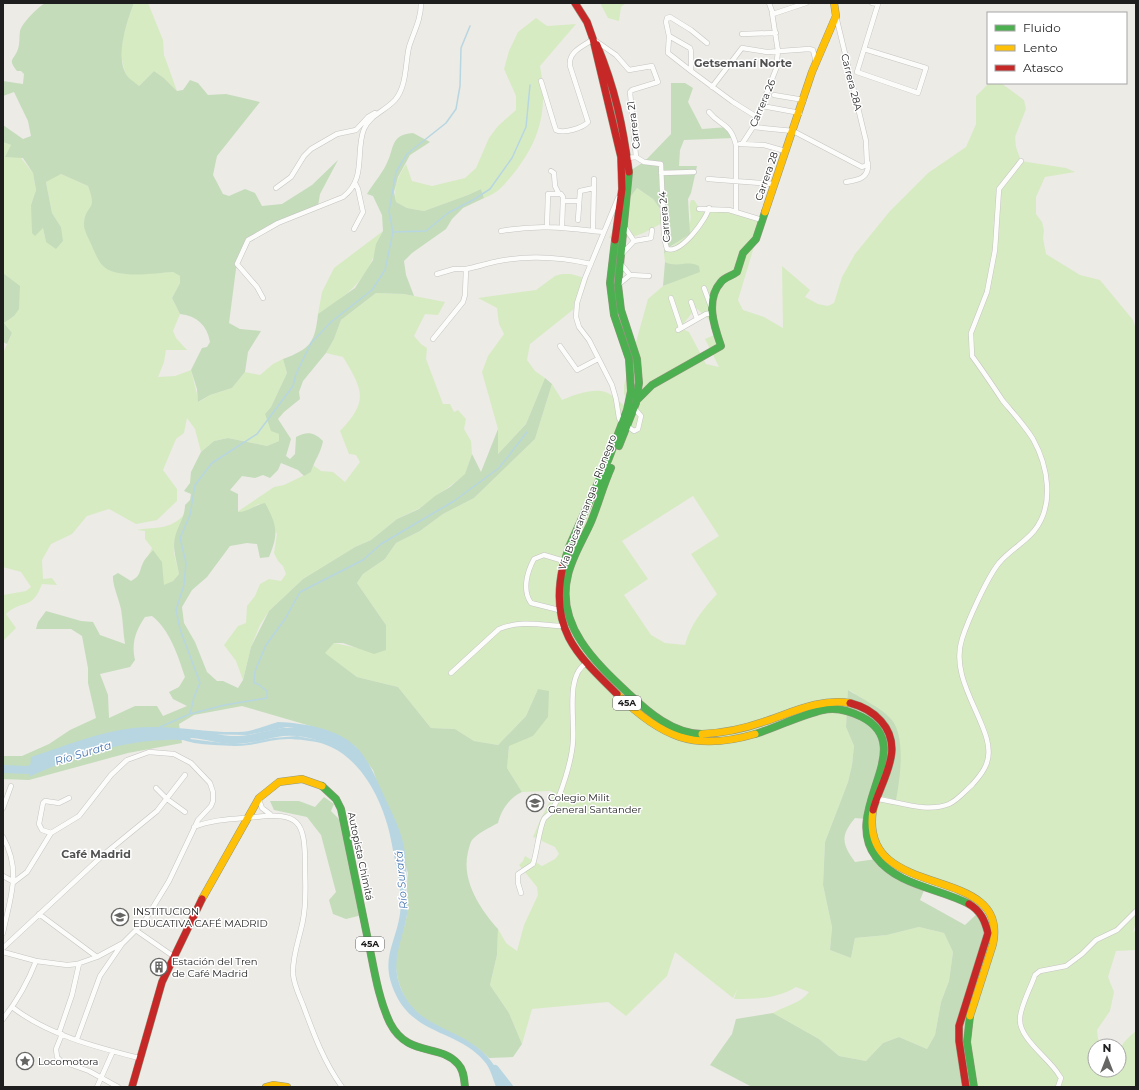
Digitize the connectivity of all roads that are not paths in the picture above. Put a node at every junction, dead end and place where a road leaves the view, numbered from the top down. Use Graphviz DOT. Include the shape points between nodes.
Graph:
graph roads {
  1 [pos="422,3"];
  2 [pos="575,3"];
  3 [pos="769,3"];
  4 [pos="806,3"];
  5 [pos="834,3"];
  6 [pos="872,3"];
  7 [pos="774,13"];
  8 [pos="836,16"];
  9 [pos="776,33"];
  10 [pos="742,34"];
  11 [pos="668,36"];
  12 [pos="593,39"];
  13 [pos="707,43"];
  14 [pos="864,49"];
  15 [pos="778,51"];
  16 [pos="816,63"];
  17 [pos="690,70"];
  18 [pos="541,81"];
  19 [pos="712,87"];
  20 [pos="774,96"];
  21 [pos="804,100"];
  22 [pos="762,106"];
  23 [pos="709,112"];
  24 [pos="376,113"];
  25 [pos="800,113"];
  26 [pos="757,117"];
  27 [pos="753,127"];
  28 [pos="793,131"];
  29 [pos="742,144"];
  30 [pos="736,145"];
  31 [pos="785,151"];
  32 [pos="636,157"];
  33 [pos="628,158"];
  34 [pos="1022,161"];
  35 [pos="868,162"];
  36 [pos="551,171"];
  37 [pos="694,172"];
  38 [pos="661,173"];
  39 [pos="594,179"];
  40 [pos="708,180"];
  41 [pos="736,180"];
  42 [pos="846,182"];
  43 [pos="355,183"];
  44 [pos="774,184"];
  45 [pos="276,188"];
  46 [pos="594,188"];
  47 [pos="558,194"];
  48 [pos="622,196"];
  49 [pos="563,200"];
  50 [pos="578,201"];
  51 [pos="709,208"];
  52 [pos="700,209"];
  53 [pos="736,211"];
  54 [pos="578,220"];
  55 [pos="762,220"];
  56 [pos="548,226"];
  57 [pos="625,226"];
  58 [pos="562,227"];
  59 [pos="354,230"];
  60 [pos="652,230"];
  61 [pos="501,231"];
  62 [pos="593,231"];
  63 [pos="604,232"];
  64 [pos="634,241"];
  65 [pos="620,259"];
  66 [pos="591,264"];
  67 [pos="466,269"];
  68 [pos="437,274"];
  69 [pos="630,275"];
  70 [pos="649,276"];
  71 [pos="618,285"];
  72 [pos="704,288"];
  73 [pos="263,298"];
  74 [pos="671,298"];
  75 [pos="691,302"];
  76 [pos="712,311"];
  77 [pos="697,319"];
  78 [pos="433,339"];
  79 [pos="560,346"];
  80 [pos="598,359"];
  81 [pos="639,383"];
  82 [pos="652,385"];
  83 [pos="637,400"];
  84 [pos="635,409"];
  85 [pos="625,424"];
  86 [pos="564,561"];
  87 [pos="559,610"];
  88 [pos="563,626"];
  89 [pos="586,663"];
  90 [pos="451,673"];
  91 [pos="185,775"];
  92 [pos="11,786"];
  93 [pos="156,788"];
  94 [pos="69,798"];
  95 [pos="259,798"];
  96 [pos="167,799"];
  97 [pos="878,799"];
  98 [pos="3,808"];
  99 [pos="185,812"];
  100 [pos="271,815"];
  101 [pos="247,817"];
  102 [pos="232,820"];
  103 [pos="194,827"];
  104 [pos="239,831"];
  105 [pos="51,833"];
  106 [pos="3,837"];
  107 [pos="3,876"];
  108 [pos="14,882"];
  109 [pos="521,892"];
  110 [pos="1136,911"];
  111 [pos="39,914"];
  112 [pos="137,931"];
  113 [pos="3,933"];
  114 [pos="123,943"];
  115 [pos="3,948"];
  116 [pos="3,952"];
  117 [pos="173,956"];
  118 [pos="97,957"];
  119 [pos="36,961"];
  120 [pos="79,964"];
  121 [pos="12,1008"];
  122 [pos="3,1019"];
  123 [pos="60,1034"];
  124 [pos="77,1039"];
  125 [pos="113,1051"];
  126 [pos="139,1058"];
  127 [pos="102,1079"];
  128 [pos="97,1087"];
  129 [pos="118,1087"];
  130 [pos="132,1087"];
  131 [pos="266,1087"];
  132 [pos="288,1087"];
  133 [pos="342,1087"];
  134 [pos="465,1087"];
  135 [pos="966,1087"];
  136 [pos="974,1087"];
  137 [pos="1058,1087"];
  1 -- 24 [label="street" via="420,22 410,46 395,100"];
  2 -- 12 [label="main road, Vía Bucaramanga - Rionegro / 45A" via="587,22"];
  3 -- 7 [label="street, Carrera 26"];
  4 -- 7 [label="street"];
  5 -- 8 [label="main road"];
  6 -- 14 [label="street" via="878,4"];
  7 -- 9 [label="street, Carrera 26"];
  8 -- 16 [label="main road, Carrera 28"];
  8 -- 35 [label="street, Carrera 28A" via="867,148"];
  9 -- 10 [label="street"];
  9 -- 15 [label="street, Carrera 26"];
  11 -- 13 [label="street" via="666,22 670,17"];
  11 -- 17 [label="street" via="668,53"];
  11 -- 17 [label="street" via="690,48"];
  12 -- 18 [label="street" via="574,52 569,61 588,119 587,124 563,132 556,130"];
  12 -- 32 [label="street, Carrera 21" via="616,55 629,70 652,66 658,80 656,84 630,92"];
  12 -- 33 [label="main road, Vía Bucaramanga - Rionegro / 45A" via="600,48 609,74 623,125"];
  12 -- 48 [label="main road, Vía Bucaramanga - Rionegro / 45A" via="621,157"];
  14 -- 14 [label="street" via="858,74 918,93 925,68"];
  15 -- 16 [label="street" via="813,50"];
  15 -- 19 [label="street" via="757,52 742,48"];
  15 -- 22 [label="street, Carrera 26" via="776,69"];
  16 -- 21 [label="main road, Carrera 28"];
  17 -- 19 [label="street"];
  19 -- 26 [label="street"];
  20 -- 21 [label="street"];
  21 -- 25 [label="main road, Carrera 28"];
  22 -- 25 [label="street"];
  22 -- 26 [label="street, Carrera 26"];
  23 -- 30 [label="street" via="728,127"];
  24 -- 43 [label="street" via="364,128"];
  24 -- 45 [label="street" via="368,117 356,130 337,134 311,149 291,177"];
  25 -- 28 [label="main road, Carrera 28"];
  26 -- 27 [label="street, Carrera 26"];
  27 -- 28 [label="street"];
  27 -- 29 [label="street, Carrera 26"];
  28 -- 31 [label="main road, Carrera 28"];
  28 -- 35 [label="street" via="862,166"];
  29 -- 30 [label="street"];
  29 -- 31 [label="street" via="764,145"];
  30 -- 41 [label="street"];
  31 -- 44 [label="main road, Carrera 28"];
  32 -- 33 [label="street"];
  32 -- 38 [label="street, Carrera 24" via="649,163 659,162"];
  33 -- 57 [label="main road, Vía Bucaramanga - Rionegro / 45A" via="630,177"];
  34 -- 97 [label="street" via="999,189 995,250 987,292 971,333 971,345 972,356 1032,438 1047,479 1047,495 1040,520 1034,530 998,564 987,582 962,639 958,663 985,732 989,750 987,765 964,793 950,804 930,807"];
  35 -- 42 [label="street" via="869,171 865,176"];
  36 -- 47 [label="street" via="554,173"];
  37 -- 38 [label="street"];
  38 -- 51 [label="street, Carrera 24" via="666,247 671,250 681,246 703,221"];
  39 -- 46 [label="street"];
  40 -- 41 [label="street"];
  41 -- 44 [label="street"];
  41 -- 53 [label="street"];
  43 -- 59 [label="street" via="363,212"];
  43 -- 73 [label="street" via="343,197 278,223 248,240 238,264"];
  44 -- 55 [label="main road, Carrera 28"];
  46 -- 50 [label="street" via="580,191"];
  46 -- 62 [label="street"];
  47 -- 49 [label="street" via="563,195"];
  47 -- 56 [label="street" via="548,194"];
  48 -- 63 [label="street" via="616,201"];
  48 -- 85 [label="main road, Vía Bucaramanga - Rionegro / 45A" via="610,283 614,315 631,372 631,391"];
  49 -- 50 [label="street"];
  49 -- 58 [label="street"];
  50 -- 54 [label="street"];
  51 -- 52 [label="street"];
  51 -- 53 [label="street"];
  53 -- 55 [label="street"];
  55 -- 76 [label="main road, Carrera 28" via="756,239 743,253 737,272 717,288"];
  56 -- 58 [label="street"];
  56 -- 61 [label="street" via="528,226"];
  57 -- 64 [label="street"];
  57 -- 65 [label="main road, Vía Bucaramanga - Rionegro / 45A"];
  58 -- 62 [label="street"];
  60 -- 64 [label="street" via="651,238"];
  62 -- 63 [label="street"];
  63 -- 66 [label="street"];
  64 -- 65 [label="street"];
  65 -- 69 [label="street"];
  65 -- 71 [label="main road, Vía Bucaramanga - Rionegro / 45A"];
  66 -- 67 [label="street" via="560,258 529,257"];
  66 -- 80 [label="street" via="577,303 576,317"];
  67 -- 68 [label="street" via="454,269"];
  67 -- 78 [label="street" via="463,302"];
  69 -- 70 [label="street"];
  69 -- 71 [label="street"];
  71 -- 81 [label="main road, Vía Bucaramanga - Rionegro / 45A" via="621,310 637,359"];
  72 -- 76 [label="street"];
  74 -- 77 [label="street" via="679,329"];
  75 -- 77 [label="street"];
  76 -- 77 [label="street"];
  76 -- 82 [label="main road, Carrera 28" via="713,325 721,346"];
  79 -- 80 [label="street" via="577,370"];
  80 -- 85 [label="street" via="615,394 619,418"];
  81 -- 82 [label="main road" via="645,386"];
  81 -- 83 [label="main road, Vía Bucaramanga - Rionegro / 45A"];
  82 -- 83 [label="main road"];
  83 -- 84 [label="main road, Vía Bucaramanga - Rionegro / 45A"];
  84 -- 85 [label="main road, Vía Bucaramanga - Rionegro / 45A"];
  84 -- 85 [label="street" via="641,416 638,429 634,431"];
  85 -- 86 [label="main road, Vía Bucaramanga - Rionegro / 45A"];
  85 -- 97 [label="main road, Vía Bucaramanga - Rionegro / 45A" via="568,576 566,605 579,639 612,677 653,714 680,730 698,734 730,731 837,700 862,706 880,718 892,740 891,766"];
  86 -- 87 [label="main road, Vía Bucaramanga - Rionegro / 45A" via="559,586"];
  86 -- 87 [label="street" via="544,555 534,558 528,571 526,589 527,598 531,603"];
  87 -- 88 [label="main road, Vía Bucaramanga - Rionegro / 45A"];
  88 -- 89 [label="main road, Vía Bucaramanga - Rionegro / 45A"];
  88 -- 90 [label="street" via="535,623 499,629"];
  89 -- 109 [label="street" via="578,671 573,686 573,738 567,773 551,812 544,819 533,864 518,874"];
  89 -- 135 [label="main road, Vía Bucaramanga - Rionegro / 45A" via="661,730 697,742 745,737 813,713 838,708 858,714 872,725 879,734 885,752 865,818 865,831 870,850 876,859 901,877 974,907 982,915 986,925 987,940 959,1026"];
  91 -- 96 [label="street"];
  92 -- 98 [label="street"];
  93 -- 96 [label="street"];
  94 -- 105 [label="street" via="59,802 43,802 38,824 42,830"];
  95 -- 100 [label="street" via="262,808"];
  95 -- 101 [label="main road, Autopista Chimitá / 45A"];
  95 -- 134 [label="main road, Autopista Chimitá / 45A" via="279,782 302,779 321,785 336,799 345,826 378,986 389,1018 405,1041 419,1049 449,1056 454,1060 464,1072"];
  96 -- 99 [label="street"];
  96 -- 111 [label="street" via="157,811 102,856"];
  97 -- 136 [label="main road, Vía Bucaramanga - Rionegro / 45A" via="872,820 872,832 883,856 893,865 920,878 971,893 988,908 994,920 994,945 967,1026 968,1053"];
  100 -- 101 [label="street"];
  100 -- 133 [label="street" via="293,819 302,829 305,841 306,902 294,963 294,978 324,1059"];
  101 -- 102 [label="street"];
  101 -- 104 [label="main road, Autopista Chimitá / 45A"];
  102 -- 103 [label="street" via="207,822"];
  102 -- 104 [label="street"];
  103 -- 105 [label="street" via="213,801 210,783 183,757 157,751 133,757 122,764 79,816"];
  103 -- 112 [label="street" via="169,881"];
  104 -- 117 [label="main road, Autopista Chimitá / 45A" via="208,885"];
  105 -- 108 [label="street" via="27,872"];
  106 -- 108 [label="street" via="13,865"];
  107 -- 108 [label="street"];
  108 -- 113 [label="street"];
  110 -- 137 [label="street" via="1117,930 1096,940 1066,966 1040,971 1035,975 1021,1012 1020,1024 1028,1039 1061,1078"];
  111 -- 115 [label="street"];
  111 -- 118 [label="street"];
  112 -- 114 [label="street"];
  112 -- 117 [label="street"];
  114 -- 118 [label="street"];
  114 -- 124 [label="street" via="100,976"];
  116 -- 119 [label="street"];
  117 -- 126 [label="main road, Autopista Chimitá / 45A" via="162,982"];
  118 -- 120 [label="street"];
  119 -- 120 [label="street"];
  119 -- 121 [label="street"];
  120 -- 123 [label="street"];
  121 -- 122 [label="street"];
  121 -- 123 [label="street"];
  123 -- 124 [label="street"];
  123 -- 127 [label="street" via="56,1057"];
  124 -- 125 [label="street"];
  125 -- 126 [label="street"];
  125 -- 127 [label="street"];
  126 -- 130 [label="main road, Autopista Chimitá / 45A"];
  127 -- 128 [label="street"];
  127 -- 129 [label="street"];
  131 -- 132 [label="main road"];
}
